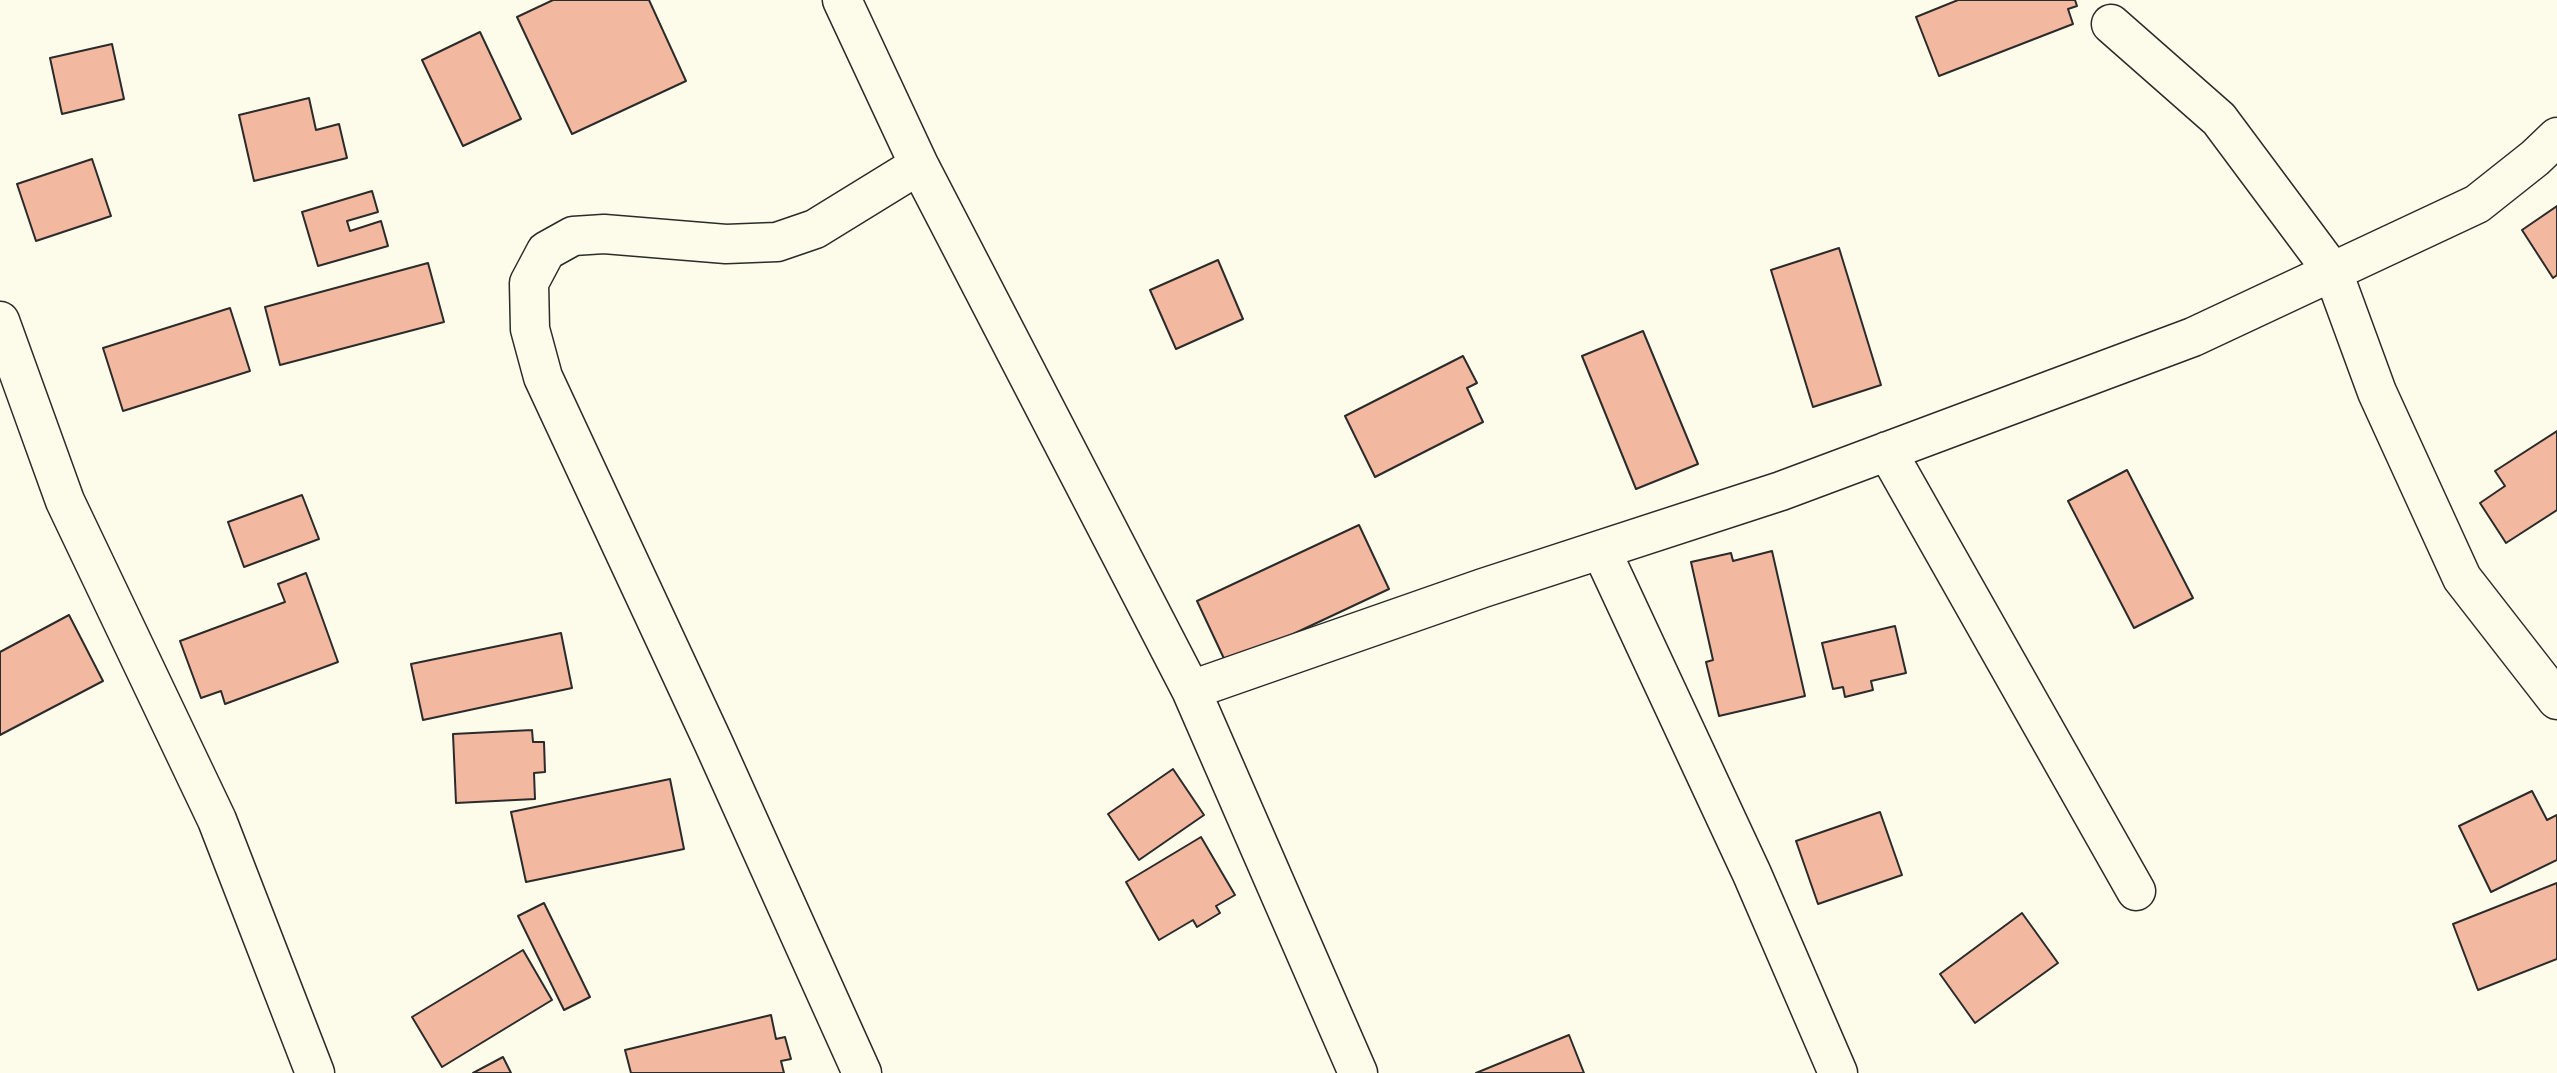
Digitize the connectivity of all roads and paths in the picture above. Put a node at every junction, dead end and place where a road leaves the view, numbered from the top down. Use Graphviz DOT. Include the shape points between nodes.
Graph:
graph roads {
  1 [pos="842,0"];
  2 [pos="2111,24"];
  3 [pos="2557,137"];
  4 [pos="919,165"];
  5 [pos="2333,272"];
  6 [pos="0,321"];
  7 [pos="1888,451"];
  8 [pos="1601,550"];
  9 [pos="1191,690"];
  10 [pos="2557,700"];
  11 [pos="2136,891"];
  12 [pos="315,1073"];
  13 [pos="862,1073"];
  14 [pos="1358,1073"];
  15 [pos="1838,1073"];
  1 -- 4 [label="street"];
  2 -- 5 [label="street" via="2219,119"];
  3 -- 5 [label="street" via="2477,204"];
  4 -- 9 [label="street"];
  4 -- 13 [label="street" via="815,229 777,242 573,236 546,251 529,283 530,330 544,377"];
  5 -- 7 [label="street" via="2193,337"];
  5 -- 10 [label="street" via="2376,392 2462,578"];
  6 -- 12 [label="street" via="65,501 217,820"];
  7 -- 8 [label="street"];
  7 -- 11 [label="street"];
  8 -- 9 [label="street"];
  8 -- 15 [label="street" via="1752,874"];
  9 -- 14 [label="street"];
}
